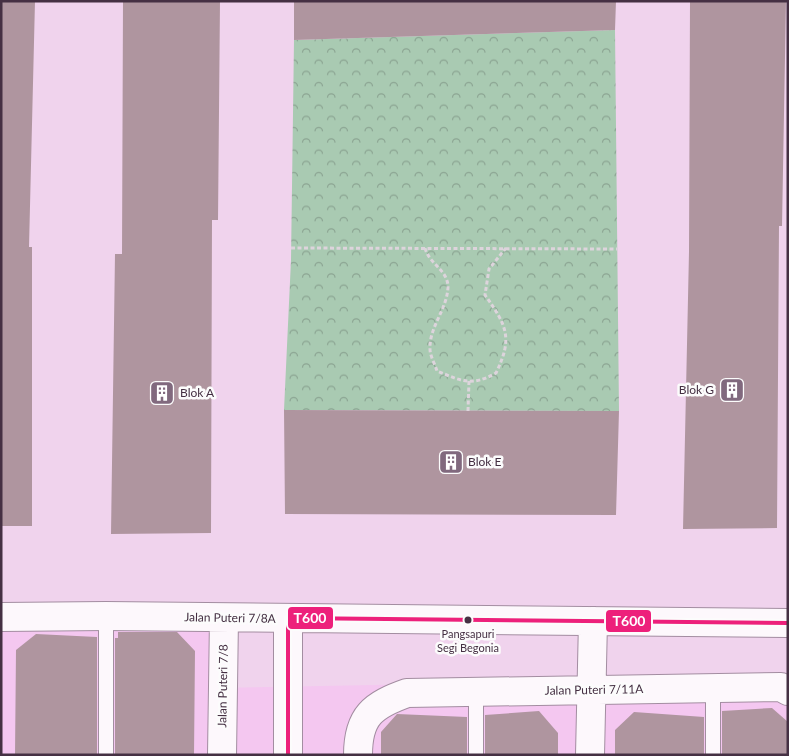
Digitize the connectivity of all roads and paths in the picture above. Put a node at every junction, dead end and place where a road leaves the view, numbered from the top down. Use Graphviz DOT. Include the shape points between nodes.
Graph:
graph roads {
  1 [pos="291,248"];
  2 [pos="425,248"];
  3 [pos="506,248"];
  4 [pos="617,248"];
  5 [pos="469,381"];
  6 [pos="468,411"];
  7 [pos="106,616"];
  8 [pos="1,617"];
  9 [pos="224,618"];
  10 [pos="288,618"];
  11 [pos="593,621"];
  12 [pos="788,623"];
  13 [pos="713,688"];
  14 [pos="784,689"];
  15 [pos="591,691"];
  16 [pos="476,692"];
  17 [pos="106,755"];
  18 [pos="222,755"];
  19 [pos="288,755"];
  20 [pos="358,755"];
  21 [pos="476,755"];
  22 [pos="590,755"];
  23 [pos="712,755"];
  1 -- 2 [label="path"];
  2 -- 3 [label="path"];
  2 -- 5 [label="path" via="428,258 443,272 448,285 446,300 431,334 430,351 438,371"];
  3 -- 4 [label="path"];
  3 -- 5 [label="path" via="489,269 485,295 504,323 507,342 496,373 480,382"];
  5 -- 6 [label="path"];
  7 -- 8 [label="street, Jalan Puteri 7/8A"];
  7 -- 9 [label="street, Jalan Puteri 7/8A"];
  7 -- 17 [label="lane"];
  9 -- 10 [label="street, Jalan Puteri 7/8A"];
  9 -- 18 [label="street, Jalan Puteri 7/8"];
  10 -- 11 [label="street, Jalan Puteri 7/8A"];
  10 -- 19 [label="street"];
  11 -- 12 [label="street, Jalan Puteri 7/8A"];
  11 -- 15 [label="street"];
  13 -- 14 [label="street, Jalan Puteri 7/11A"];
  13 -- 15 [label="street, Jalan Puteri 7/11A"];
  13 -- 23 [label="lane"];
  15 -- 16 [label="street, Jalan Puteri 7/11A"];
  15 -- 22 [label="street"];
  16 -- 20 [label="street, Jalan Puteri 7/11A" via="407,693 388,700 372,710 362,727"];
  16 -- 21 [label="lane"];
}
